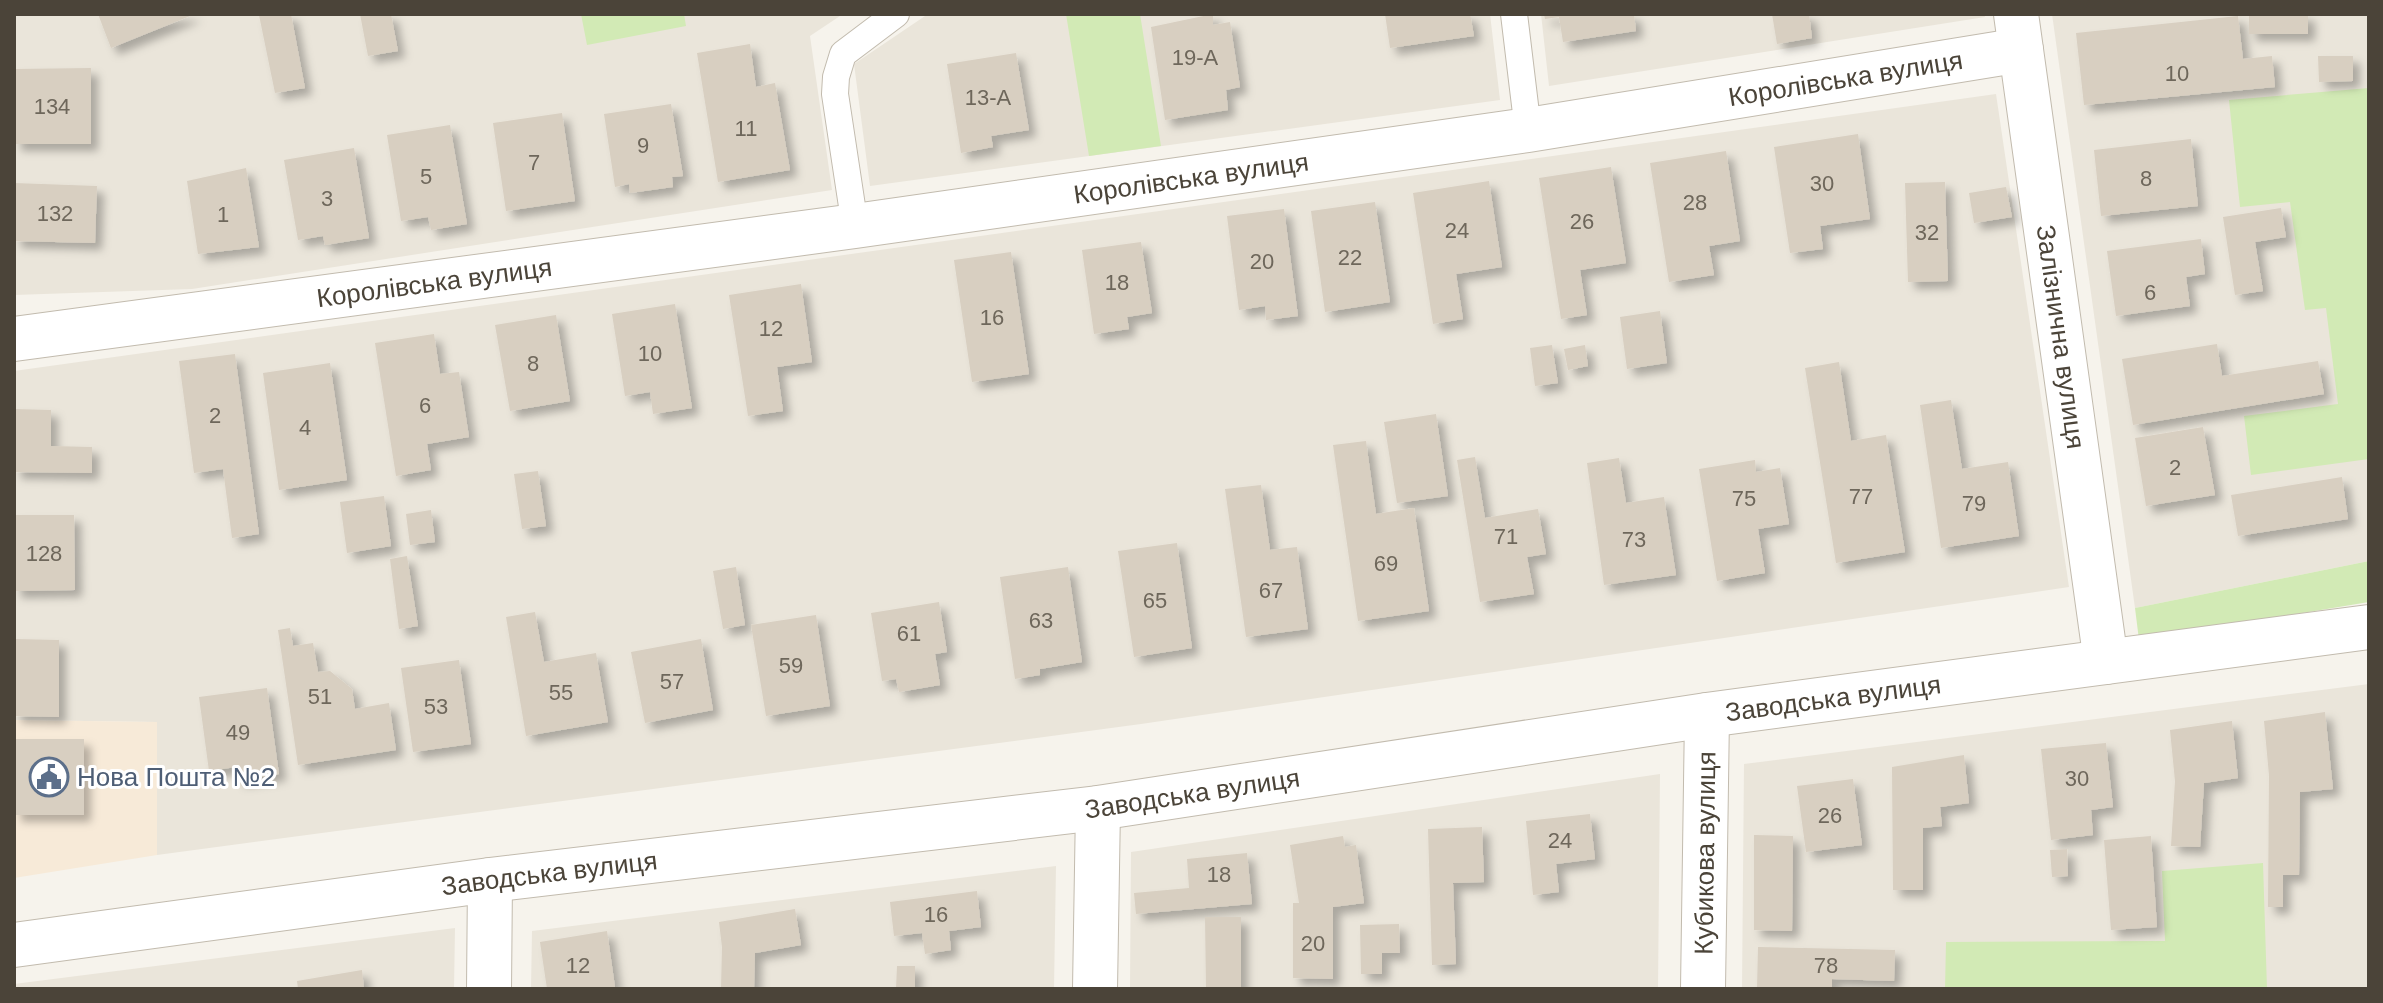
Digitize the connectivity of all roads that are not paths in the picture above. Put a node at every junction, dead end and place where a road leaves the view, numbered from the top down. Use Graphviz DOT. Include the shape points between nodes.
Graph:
graph roads {
  1 [pos="896,14"];
  2 [pos="1514,14"];
  3 [pos="2019,32"];
  4 [pos="1528,130"];
  5 [pos="855,226"];
  6 [pos="14,339"];
  7 [pos="2369,627"];
  8 [pos="2106,662"];
  9 [pos="1707,715"];
  10 [pos="1098,808"];
  11 [pos="490,880"];
  12 [pos="14,945"];
  13 [pos="489,989"];
  14 [pos="1095,989"];
  15 [pos="1703,989"];
  1 -- 5 [label="lane" via="843,54 836,77"];
  2 -- 4 [label="lane"];
  3 -- 4 [label="street, Королівська вулиця"];
  3 -- 8 [label="street, Залізнична вулиця"];
  4 -- 5 [label="street, Королівська вулиця"];
  5 -- 6 [label="street, Королівська вулиця"];
  7 -- 8 [label="street, Заводська вулиця"];
  8 -- 9 [label="street, Заводська вулиця"];
  9 -- 10 [label="street, Заводська вулиця"];
  9 -- 15 [label="street, Кубикова вулиця"];
  10 -- 11 [label="street, Заводська вулиця"];
  10 -- 14 [label="street"];
  11 -- 12 [label="street, Заводська вулиця"];
  11 -- 13 [label="street"];
}
